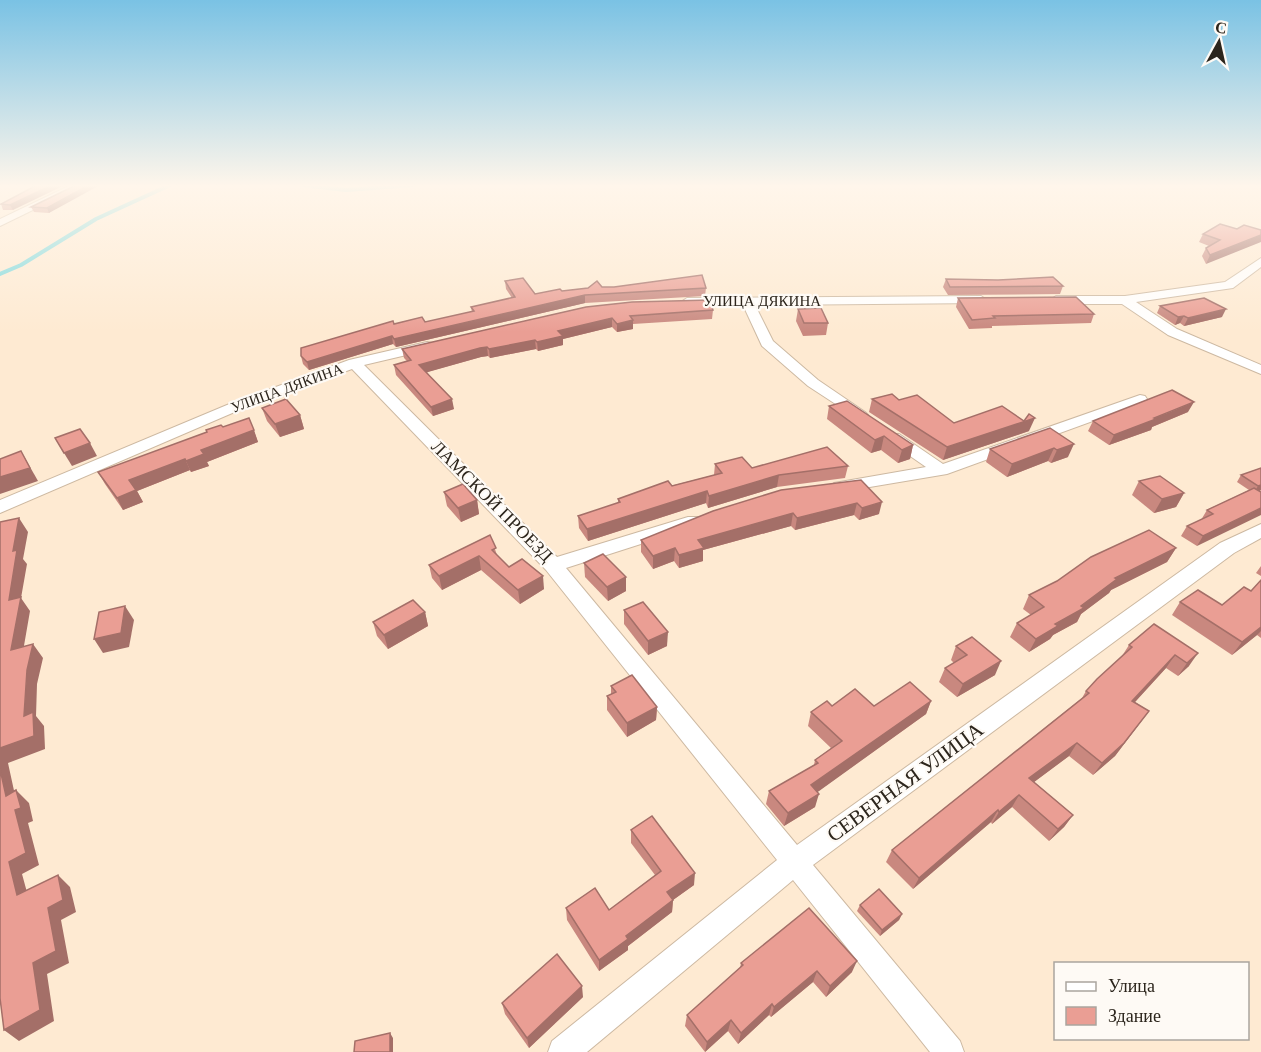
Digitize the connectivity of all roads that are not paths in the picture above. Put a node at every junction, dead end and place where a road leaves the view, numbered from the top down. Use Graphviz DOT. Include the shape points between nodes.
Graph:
graph roads {
  1 [pos="1261,261"];
  2 [pos="995,300"];
  3 [pos="1042,300"];
  4 [pos="1125,300"];
  5 [pos="747,301"];
  6 [pos="670,302"];
  7 [pos="436,344"];
  8 [pos="354,363"];
  9 [pos="1261,370"];
  10 [pos="1140,399"];
  11 [pos="941,470"];
  12 [pos="823,489"];
  13 [pos="0,507"];
  14 [pos="710,516"];
  15 [pos="1261,530"];
  16 [pos="553,565"];
  17 [pos="794,863"];
  18 [pos="563,1052"];
  19 [pos="949,1052"];
  1 -- 4 [label="street" via="1229,285"];
  2 -- 5 [label="street, УЛИЦА ДЯКИНА"];
  3 -- 4 [label="street"];
  4 -- 9 [label="street" via="1160,325"];
  5 -- 6 [label="street, УЛИЦА ДЯКИНА"];
  5 -- 11 [label="street" via="767,343 813,383"];
  7 -- 8 [label="street, УЛИЦА ДЯКИНА"];
  8 -- 13 [label="street, УЛИЦА ДЯКИНА" via="232,408"];
  8 -- 16 [label="street, ЛАМСКОЙ ПРОЕЗД"];
  10 -- 11 [label="street"];
  11 -- 12 [label="street"];
  14 -- 16 [label="street, ЛАМСКОЙ ПРОЕЗД"];
  15 -- 17 [label="street, СЕВЕРНАЯ УЛИЦА" via="1227,548"];
  16 -- 17 [label="street"];
  17 -- 18 [label="street, СЕВЕРНАЯ УЛИЦА"];
  17 -- 19 [label="street"];
}
